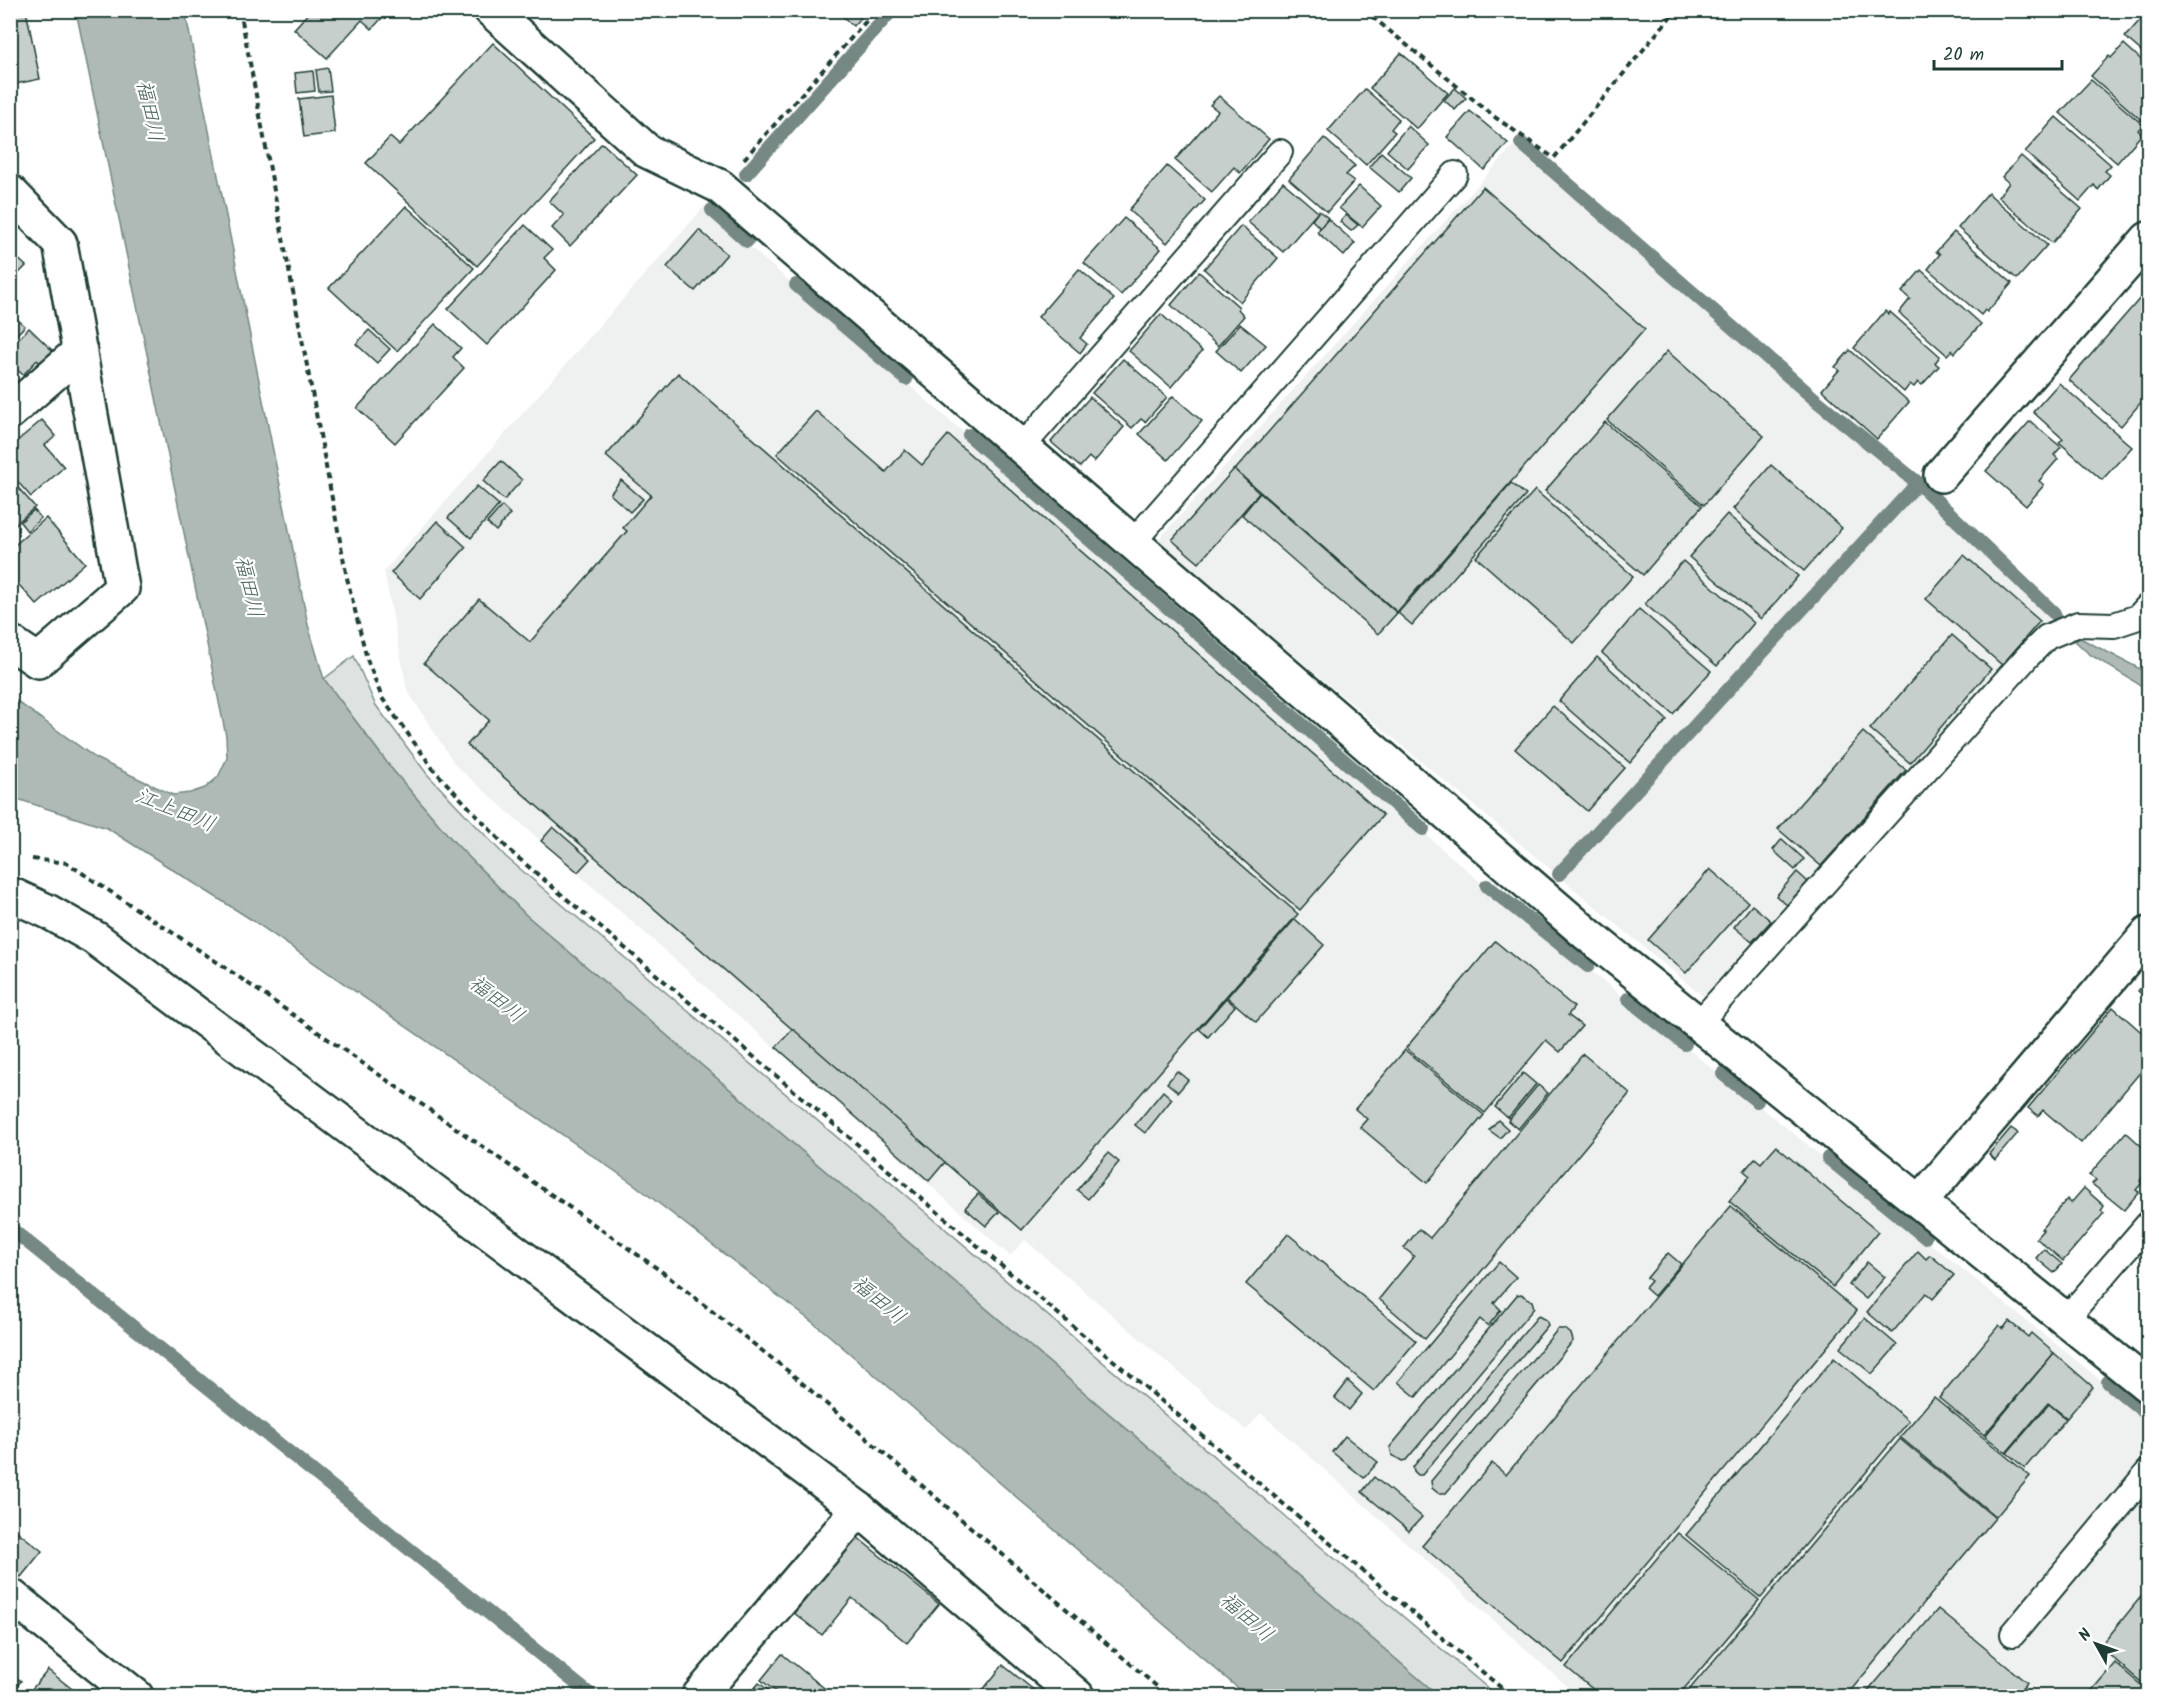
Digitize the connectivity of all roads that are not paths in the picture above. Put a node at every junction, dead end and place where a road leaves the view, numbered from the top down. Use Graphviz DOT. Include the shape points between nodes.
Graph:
graph roads {
  1 [pos="490,10"];
  2 [pos="1280,152"];
  3 [pos="1455,174"];
  4 [pos="10,192"];
  5 [pos="2148,239"];
  6 [pos="80,351"];
  7 [pos="10,412"];
  8 [pos="1022,447"];
  9 [pos="1941,475"];
  10 [pos="1132,543"];
  11 [pos="2148,606"];
  12 [pos="13,649"];
  13 [pos="10,894"];
  14 [pos="2148,934"];
  15 [pos="1698,1024"];
  16 [pos="1921,1201"];
  17 [pos="2148,1224"];
  18 [pos="2066,1318"];
  19 [pos="2148,1385"];
  20 [pos="2148,1472"];
  21 [pos="859,1509"];
  22 [pos="10,1595"];
  23 [pos="2013,1635"];
  24 [pos="136,1696"];
  25 [pos="699,1696"];
  26 [pos="1077,1696"];
  1 -- 8 [label="street" via="647,151 720,186"];
  2 -- 8 [label="lane"];
  3 -- 10 [label="lane"];
  4 -- 6 [label="street" via="60,243"];
  5 -- 9 [label="street"];
  6 -- 7 [label="street"];
  6 -- 12 [label="street" via="123,588 38,661"];
  8 -- 10 [label="street"];
  10 -- 15 [label="street" via="1587,934"];
  11 -- 15 [label="lane" via="2138,617 2114,625 2078,624 2047,637"];
  13 -- 21 [label="street" via="95,938"];
  14 -- 16 [label="street"];
  15 -- 16 [label="street"];
  16 -- 18 [label="street"];
  17 -- 18 [label="lane"];
  18 -- 19 [label="street"];
  20 -- 23 [label="lane"];
  21 -- 25 [label="street"];
  21 -- 26 [label="street"];
  22 -- 24 [label="street"];
}
